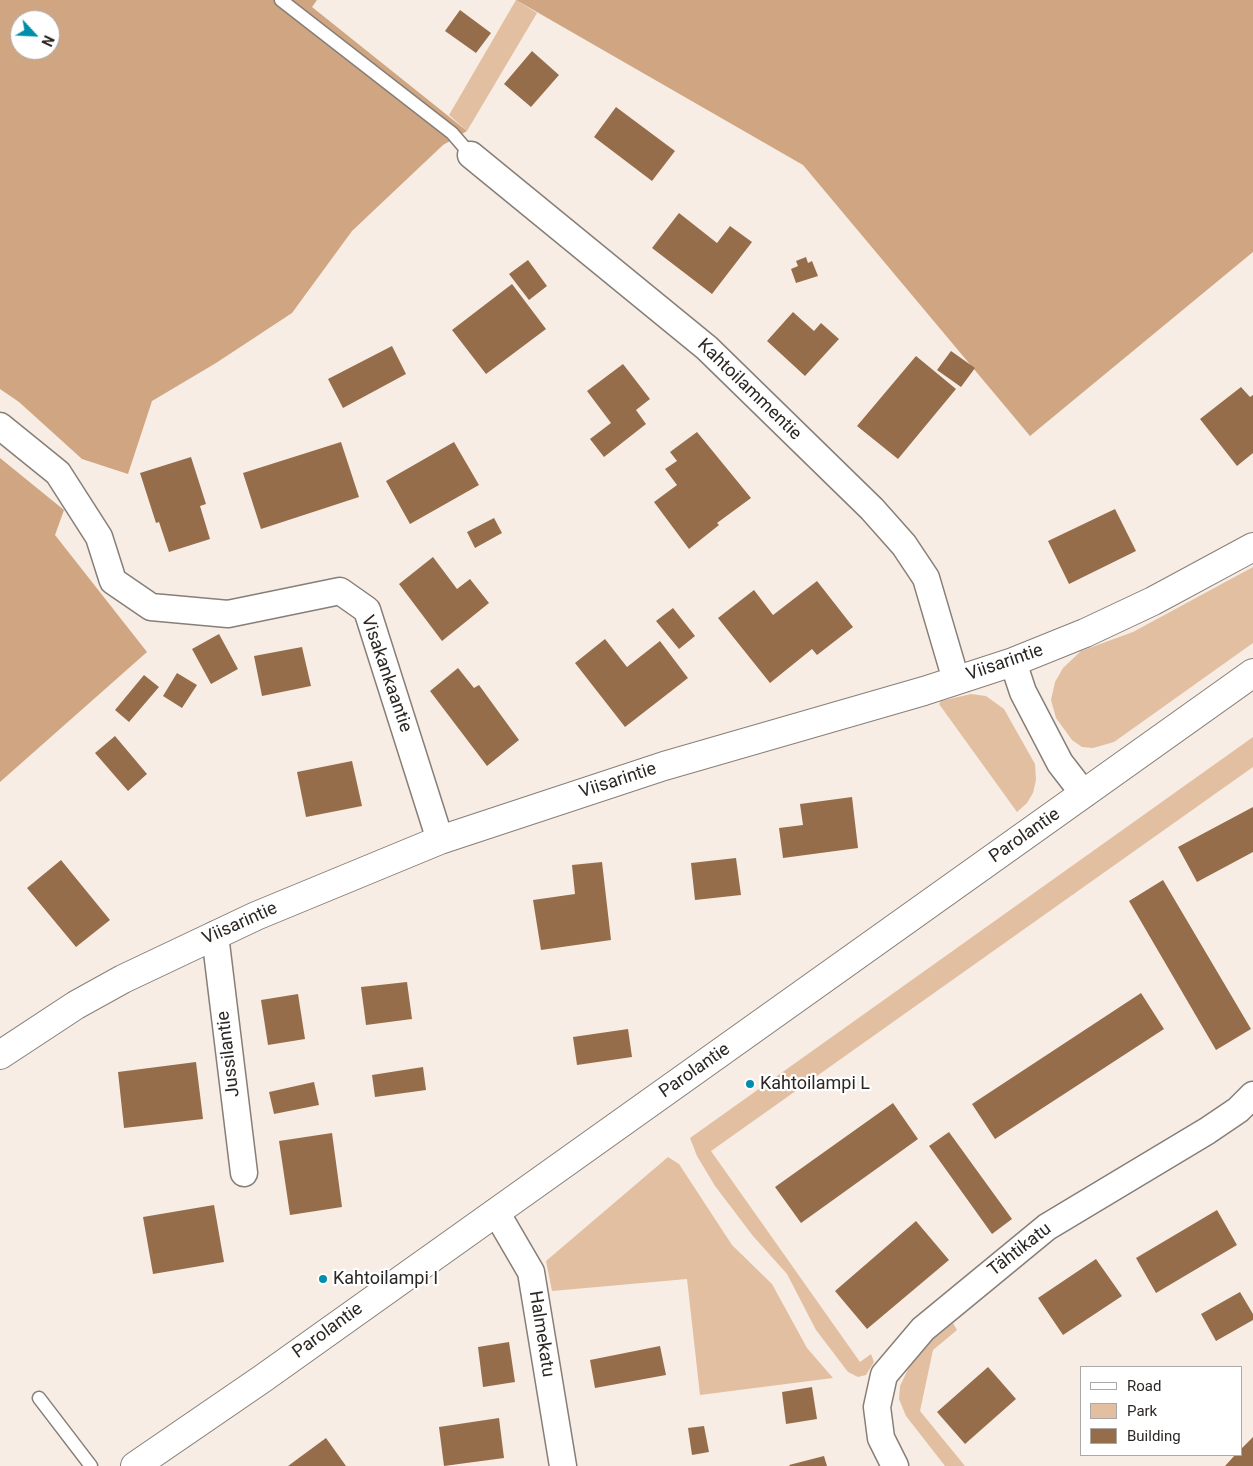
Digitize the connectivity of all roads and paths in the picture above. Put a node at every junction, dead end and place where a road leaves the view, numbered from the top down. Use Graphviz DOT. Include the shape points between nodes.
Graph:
graph roads {
  1 [pos="281,0"];
  2 [pos="471,155"];
  3 [pos="0,426"];
  4 [pos="1253,547"];
  5 [pos="1013,662"];
  6 [pos="1253,673"];
  7 [pos="956,680"];
  8 [pos="1084,794"];
  9 [pos="440,840"];
  10 [pos="215,935"];
  11 [pos="0,1056"];
  12 [pos="1253,1095"];
  13 [pos="244,1173"];
  14 [pos="496,1212"];
  15 [pos="39,1398"];
  16 [pos="91,1466"];
  17 [pos="135,1466"];
  18 [pos="563,1466"];
  19 [pos="895,1466"];
  1 -- 2 [label="lane" via="452,133"];
  2 -- 7 [label="street, Kahtoilammentie" via="706,348 872,509 904,545 926,578"];
  3 -- 9 [label="street, Visakankaantie" via="58,473 99,537 114,581 151,607 228,614 340,591 367,610"];
  4 -- 5 [label="street, Viisarintie" via="1136,609"];
  5 -- 7 [label="street, Viisarintie"];
  5 -- 8 [label="street" via="1023,692 1060,763"];
  6 -- 8 [label="street, Parolantie"];
  7 -- 9 [label="street, Viisarintie" via="664,766"];
  8 -- 14 [label="street, Parolantie"];
  9 -- 10 [label="street, Viisarintie"];
  10 -- 11 [label="street, Viisarintie" via="76,1005"];
  10 -- 13 [label="street, Jussilantie"];
  12 -- 19 [label="street, Tähtikatu" via="1208,1131 1047,1227 923,1329 884,1375 877,1407 881,1438"];
  14 -- 17 [label="street, Parolantie"];
  14 -- 18 [label="street, Halmekatu" via="531,1272"];
  15 -- 16 [label="lane"];
}
